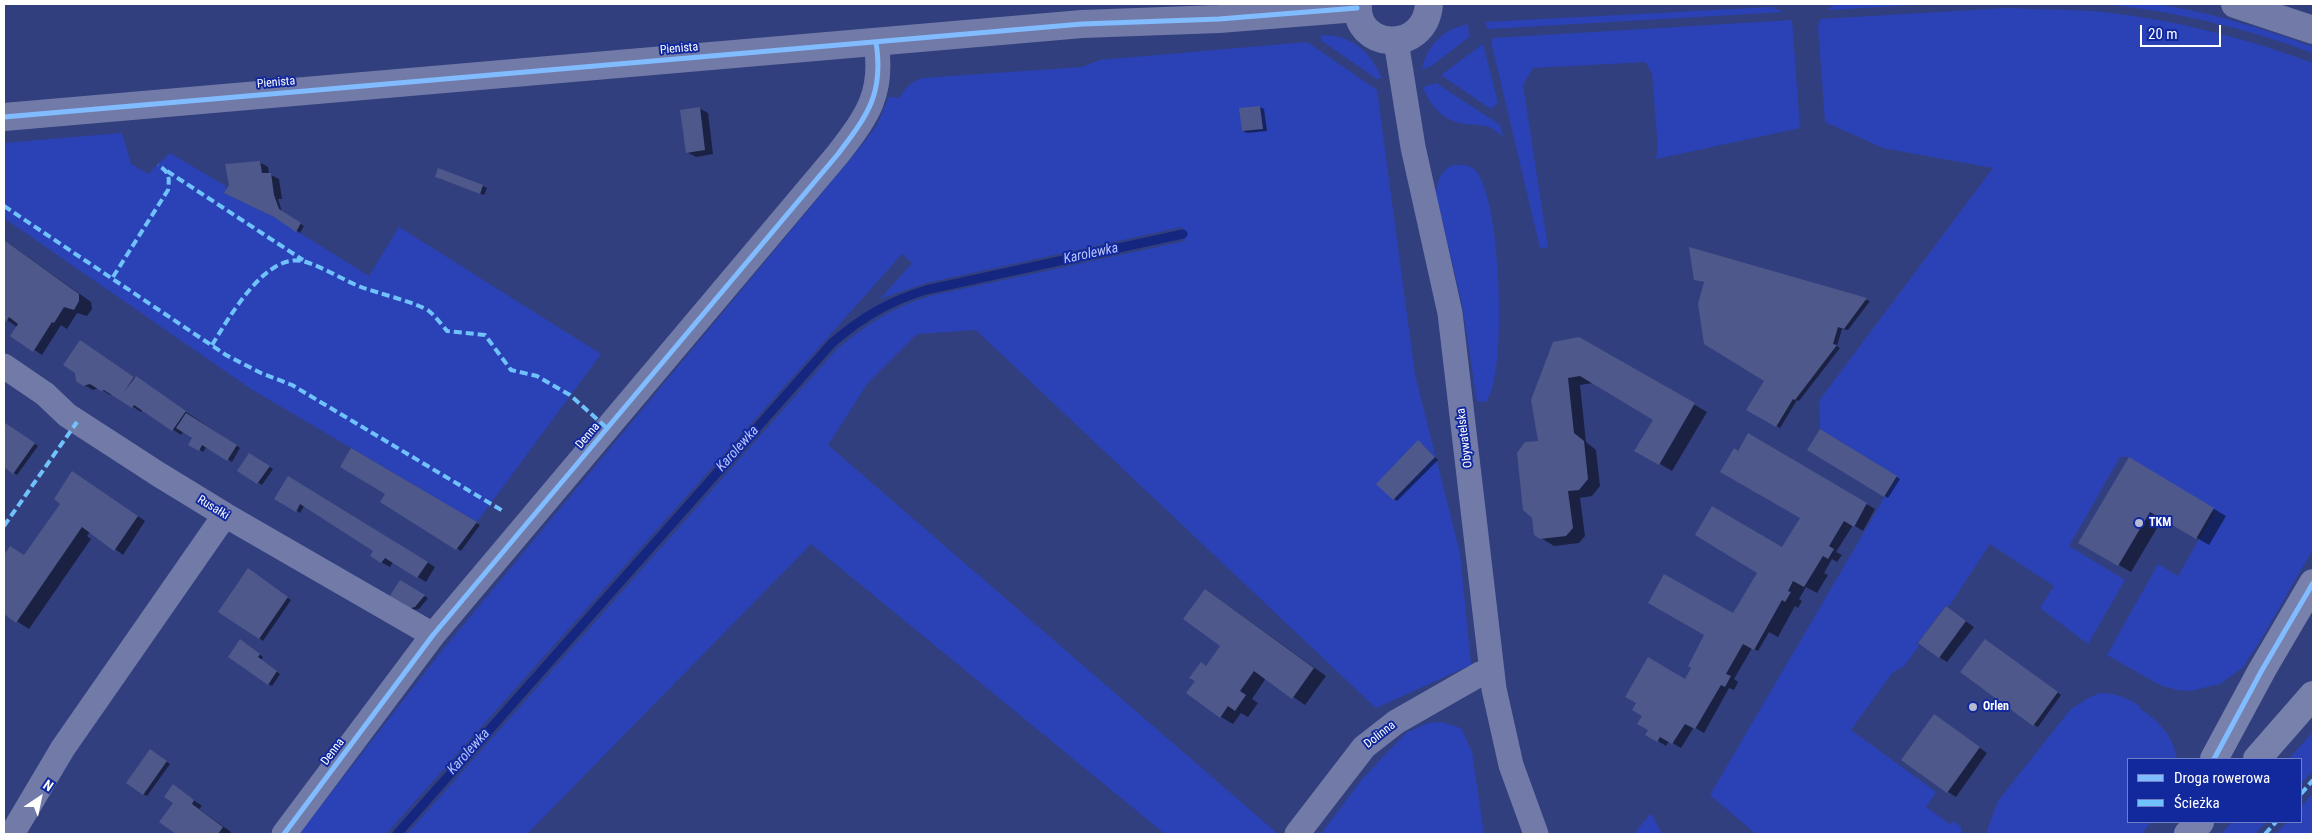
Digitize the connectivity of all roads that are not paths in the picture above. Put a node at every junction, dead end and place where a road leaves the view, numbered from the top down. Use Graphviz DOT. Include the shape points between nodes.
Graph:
graph roads {
  1 [pos="1429,4"];
  2 [pos="2235,4"];
  3 [pos="1358,6"];
  4 [pos="2313,30"];
  5 [pos="1396,41"];
  6 [pos="876,42"];
  7 [pos="4,117"];
  8 [pos="4,366"];
  9 [pos="225,516"];
  10 [pos="2313,583"];
  11 [pos="433,635"];
  12 [pos="1492,672"];
  13 [pos="2313,695"];
  14 [pos="2215,758"];
  15 [pos="2258,758"];
  16 [pos="2177,823"];
  17 [pos="2199,823"];
  18 [pos="12,834"];
  19 [pos="284,834"];
  20 [pos="1298,834"];
  21 [pos="1536,834"];
  22 [pos="2170,834"];
  23 [pos="2188,834"];
  1 -- 5 [label="street" via="1424,24 1417,32"];
  2 -- 4 [label="street"];
  3 -- 5 [label="street" via="1360,19 1375,36"];
  3 -- 6 [label="street, Pienista" via="1219,19 1082,24"];
  5 -- 12 [label="street, Obywatelska" via="1413,147 1450,313"];
  6 -- 7 [label="street, Pienista"];
  6 -- 11 [label="street, Denna" via="877,89 862,122"];
  8 -- 9 [label="street, Rusałki" via="45,394 72,418"];
  9 -- 11 [label="street, Rusałki"];
  9 -- 18 [label="street" via="63,748"];
  10 -- 14 [label="main road"];
  11 -- 19 [label="street, Denna"];
  12 -- 20 [label="street, Dolinna" via="1480,674 1396,722 1364,747"];
  12 -- 21 [label="street, Obywatelska" via="1501,729"];
  13 -- 15 [label="main road"];
  16 -- 22 [label="main road"];
  17 -- 23 [label="main road"];
}
